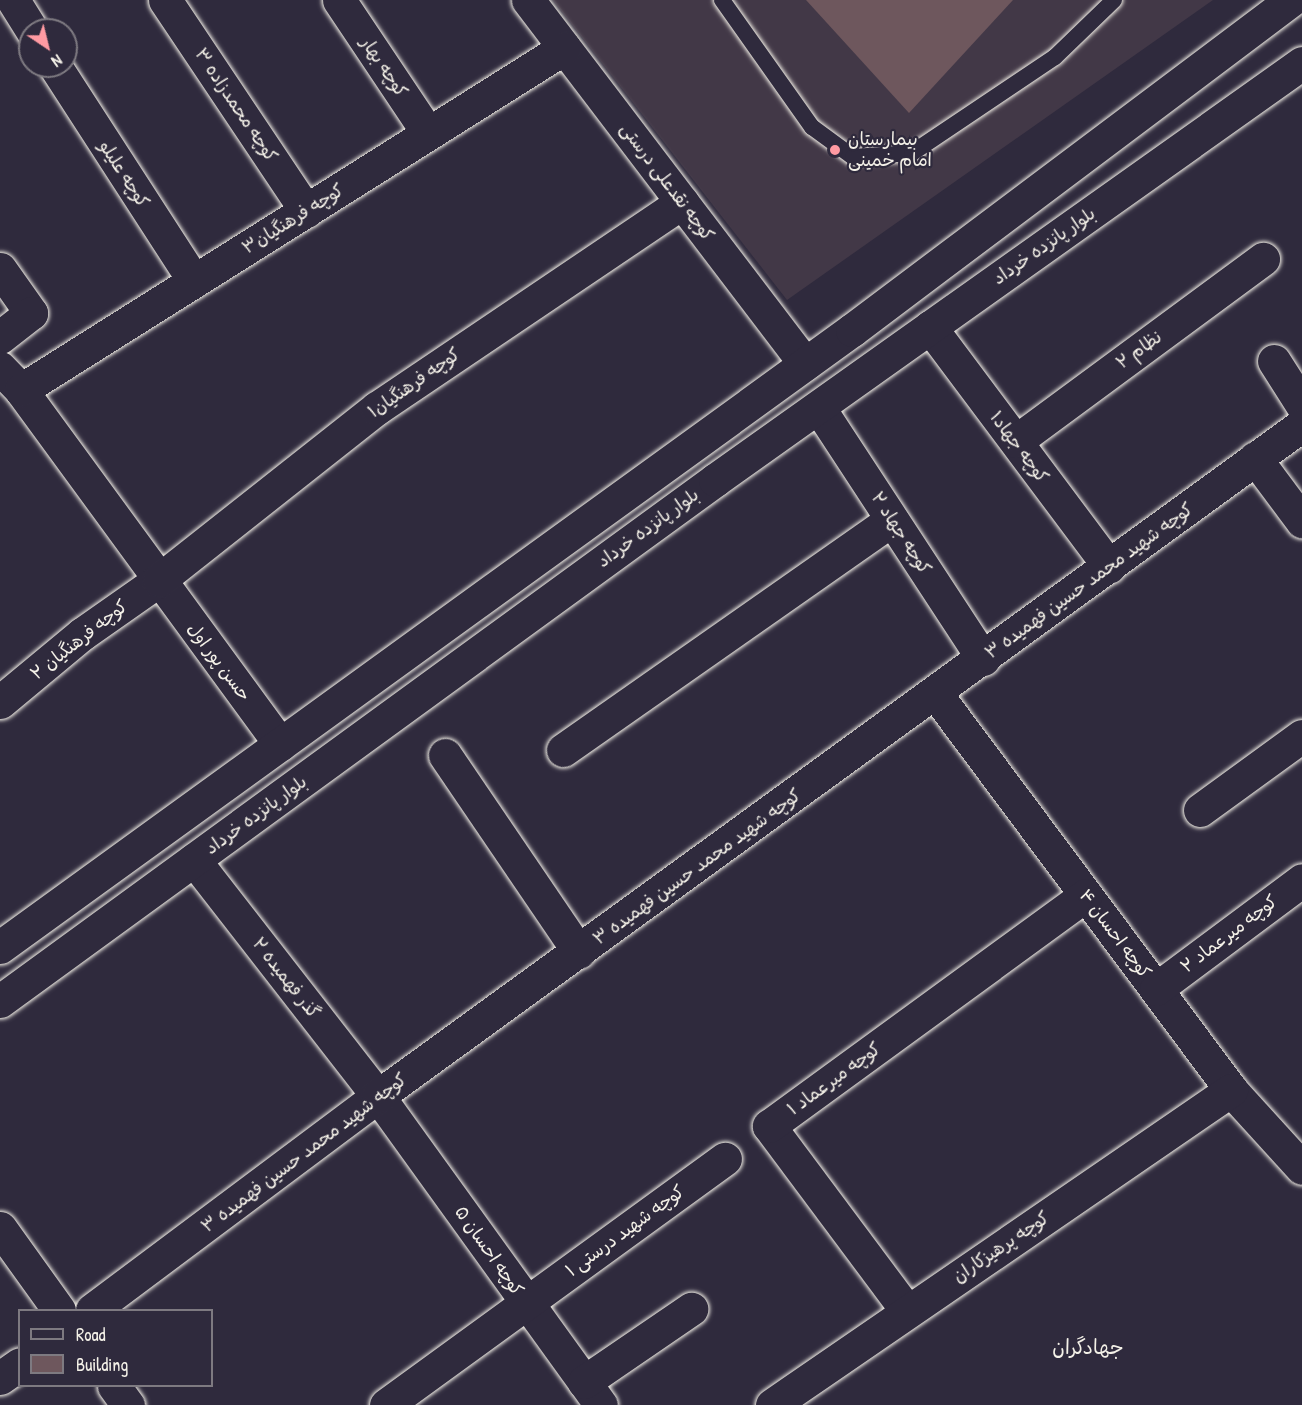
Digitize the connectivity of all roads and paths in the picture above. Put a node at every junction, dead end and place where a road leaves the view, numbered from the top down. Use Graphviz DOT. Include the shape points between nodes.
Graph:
graph roads {
  1 [pos="13,0"];
  2 [pos="165,0"];
  3 [pos="339,0"];
  4 [pos="528,0"];
  5 [pos="722,0"];
  6 [pos="1114,0"];
  7 [pos="1291,0"];
  8 [pos="24,18"];
  9 [pos="564,48"];
  10 [pos="1302,63"];
  11 [pos="63,78"];
  12 [pos="428,134"];
  13 [pos="682,202"];
  14 [pos="306,211"];
  15 [pos="1263,259"];
  16 [pos="0,269"];
  17 [pos="194,281"];
  18 [pos="930,327"];
  19 [pos="0,337"];
  20 [pos="1274,361"];
  21 [pos="805,364"];
  22 [pos="11,379"];
  23 [pos="1302,405"];
  24 [pos="819,408"];
  25 [pos="1302,425"];
  26 [pos="1016,441"];
  27 [pos="1256,458"];
  28 [pos="892,520"];
  29 [pos="1302,521"];
  30 [pos="1109,566"];
  31 [pos="159,580"];
  32 [pos="983,659"];
  33 [pos="936,694"];
  34 [pos="0,702"];
  35 [pos="1302,736"];
  36 [pos="280,744"];
  37 [pos="563,750"];
  38 [pos="445,755"];
  39 [pos="1200,810"];
  40 [pos="194,860"];
  41 [pos="1302,880"];
  42 [pos="1086,895"];
  43 [pos="0,947"];
  44 [pos="579,952"];
  45 [pos="1156,989"];
  46 [pos="0,1001"];
  47 [pos="1231,1090"];
  48 [pos="378,1096"];
  49 [pos="725,1159"];
  50 [pos="1302,1168"];
  51 [pos="0,1228"];
  52 [pos="526,1304"];
  53 [pos="58,1309"];
  54 [pos="95,1309"];
  55 [pos="690,1309"];
  56 [pos="907,1311"];
  57 [pos="18,1365"];
  58 [pos="0,1378"];
  59 [pos="115,1387"];
  60 [pos="593,1394"];
  61 [pos="128,1405"];
  62 [pos="386,1405"];
  63 [pos="772,1405"];
  1 -- 8 [label="street"];
  2 -- 14 [label="street, کوچه محمدزاده ۳"];
  3 -- 12 [label="street, کوچه بهار"];
  4 -- 9 [label="street, کوچه نقدعلی درستی"];
  5 -- 6 [label="lane" via="812,128 853,158 912,153 1055,57"];
  7 -- 21 [label="street"];
  9 -- 12 [label="street, کوچه فرهنگیان۳"];
  9 -- 13 [label="street, کوچه نقدعلی درستی"];
  10 -- 18 [label="street, بلوار پانزده خرداد"];
  11 -- 17 [label="street, کوچه علیلو"];
  12 -- 14 [label="street, کوچه فرهنگیان۳"];
  13 -- 21 [label="street, کوچه نقدعلی درستی"];
  13 -- 31 [label="street, کوچه فرهنگیان۱" via="377,408"];
  14 -- 17 [label="street, کوچه فرهنگیان۳"];
  15 -- 26 [label="street, نظام ۲"];
  16 -- 19 [label="street" via="31,313"];
  17 -- 22 [label="street, کوچه فرهنگیان۳"];
  18 -- 24 [label="street, بلوار پانزده خرداد"];
  18 -- 26 [label="street, کوچه جهاد۱"];
  20 -- 23 [label="street"];
  21 -- 36 [label="street"];
  22 -- 31 [label="street, حسن پور اول"];
  24 -- 28 [label="street, کوچه جهاد ۲"];
  24 -- 40 [label="street, بلوار پانزده خرداد"];
  25 -- 27 [label="street, کوچه شهید محمد حسین فهمیده ۳"];
  26 -- 30 [label="street, کوچه جهاد۱"];
  27 -- 29 [label="street"];
  27 -- 30 [label="street, کوچه شهید محمد حسین فهمیده ۳"];
  28 -- 32 [label="street, کوچه جهاد ۲"];
  28 -- 37 [label="street"];
  30 -- 32 [label="street, کوچه شهید محمد حسین فهمیده ۳"];
  31 -- 34 [label="street, کوچه فرهنگیان ۲" via="82,634"];
  31 -- 36 [label="street, حسن پور اول"];
  32 -- 33 [label="street, کوچه شهید محمد حسین فهمیده ۳"];
  33 -- 42 [label="street, کوچه احسان ۴"];
  33 -- 44 [label="street, کوچه شهید محمد حسین فهمیده ۳"];
  35 -- 39 [label="street"];
  36 -- 43 [label="street"];
  38 -- 44 [label="street"];
  40 -- 46 [label="street, بلوار پانزده خرداد"];
  40 -- 48 [label="street, گذر فهمیده ۲"];
  41 -- 45 [label="street, کوچه میرعماد ۲"];
  42 -- 45 [label="street, کوچه احسان ۴"];
  42 -- 56 [label="street, کوچه میرعماد ۱" via="769,1126"];
  44 -- 48 [label="street, کوچه شهید محمد حسین فهمیده ۳"];
  45 -- 47 [label="street, کوچه احسان ۴"];
  47 -- 50 [label="street, کوچه احسان ۴"];
  47 -- 56 [label="street, کوچه پرهیزکاران"];
  48 -- 52 [label="street, کوچه احسان ۵"];
  48 -- 54 [label="street, کوچه شهید محمد حسین فهمیده ۳"];
  49 -- 52 [label="street, کوچه شهید درستی ۱"];
  51 -- 53 [label="street"];
  52 -- 60 [label="street, کوچه احسان ۵"];
  52 -- 62 [label="street, کوچه شهید درستی ۱"];
  55 -- 60 [label="street"];
  56 -- 63 [label="street, کوچه پرهیزکاران"];
  57 -- 58 [label="street"];
  59 -- 61 [label="street"];
}
